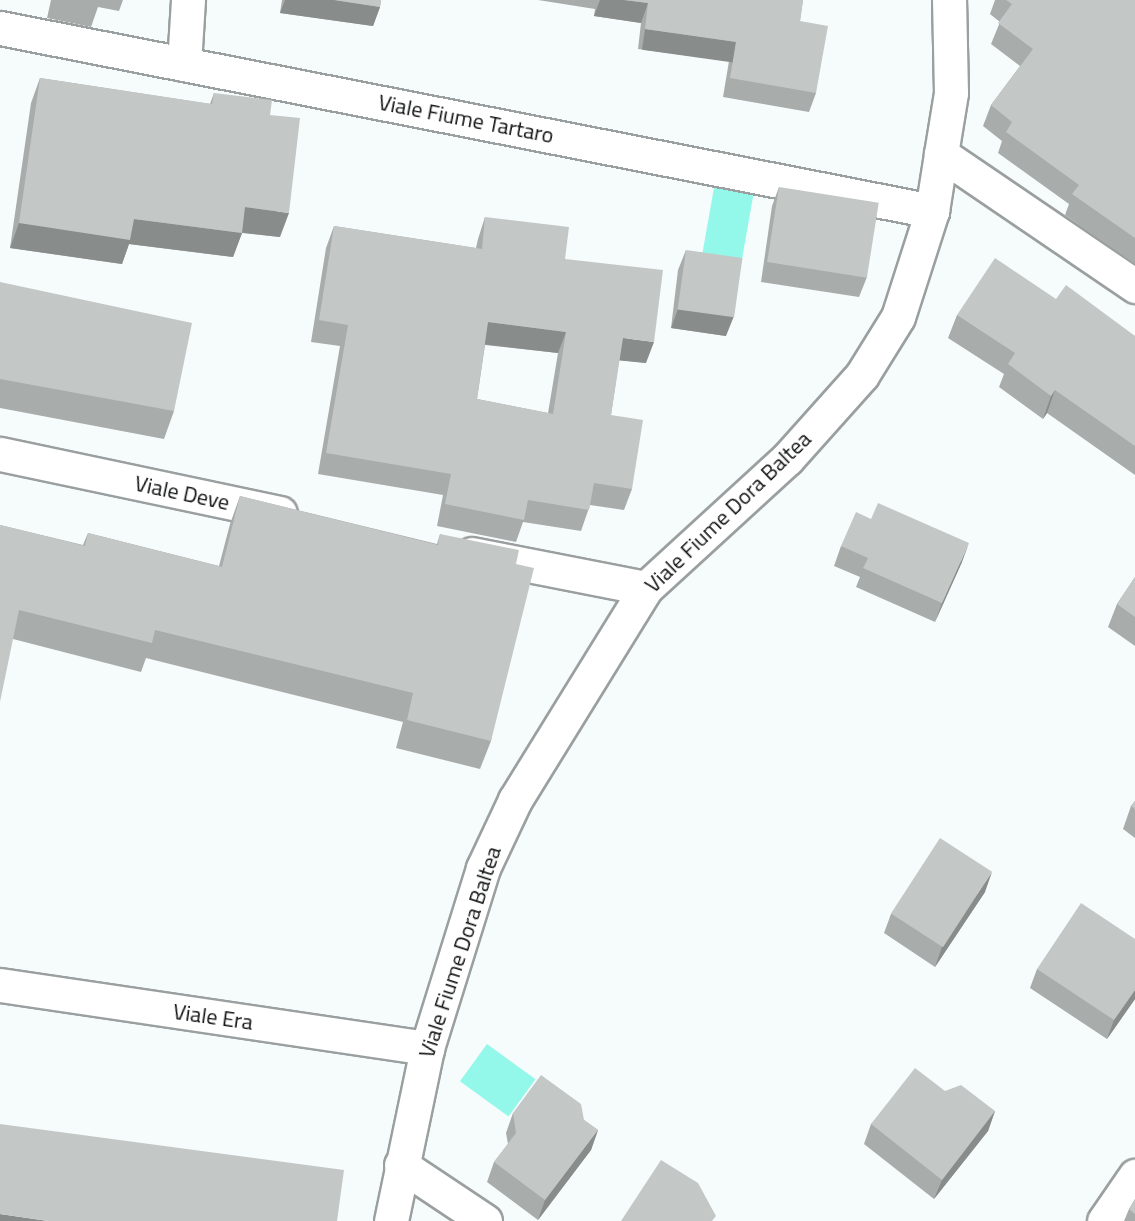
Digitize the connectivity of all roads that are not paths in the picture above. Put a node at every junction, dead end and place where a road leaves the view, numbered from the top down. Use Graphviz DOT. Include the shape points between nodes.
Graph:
graph roads {
  1 [pos="188,0"];
  2 [pos="949,0"];
  3 [pos="0,28"];
  4 [pos="184,64"];
  5 [pos="941,154"];
  6 [pos="932,211"];
  7 [pos="1135,286"];
  8 [pos="0,454"];
  9 [pos="311,520"];
  10 [pos="438,547"];
  11 [pos="646,588"];
  12 [pos="0,985"];
  13 [pos="427,1048"];
  14 [pos="401,1165"];
  15 [pos="1135,1176"];
  16 [pos="391,1221"];
  17 [pos="485,1221"];
  18 [pos="1104,1221"];
  1 -- 4 [label="street"];
  2 -- 5 [label="street, Viale Fiume Dora Baltea" via="951,93"];
  3 -- 4 [label="street, Viale Fiume Tartaro"];
  4 -- 6 [label="street, Viale Fiume Tartaro"];
  5 -- 6 [label="street, Viale Fiume Dora Baltea"];
  5 -- 7 [label="street"];
  6 -- 11 [label="street, Viale Fiume Dora Baltea" via="898,317 862,375 787,459"];
  8 -- 9 [label="street, Viale Deve"];
  10 -- 11 [label="street"];
  11 -- 13 [label="street, Viale Fiume Dora Baltea" via="515,800 483,868"];
  12 -- 13 [label="street, Viale Era"];
  13 -- 14 [label="street, Viale Fiume Dora Baltea"];
  14 -- 16 [label="street, Viale Fiume Dora Baltea"];
  14 -- 17 [label="street"];
  15 -- 18 [label="street"];
}
